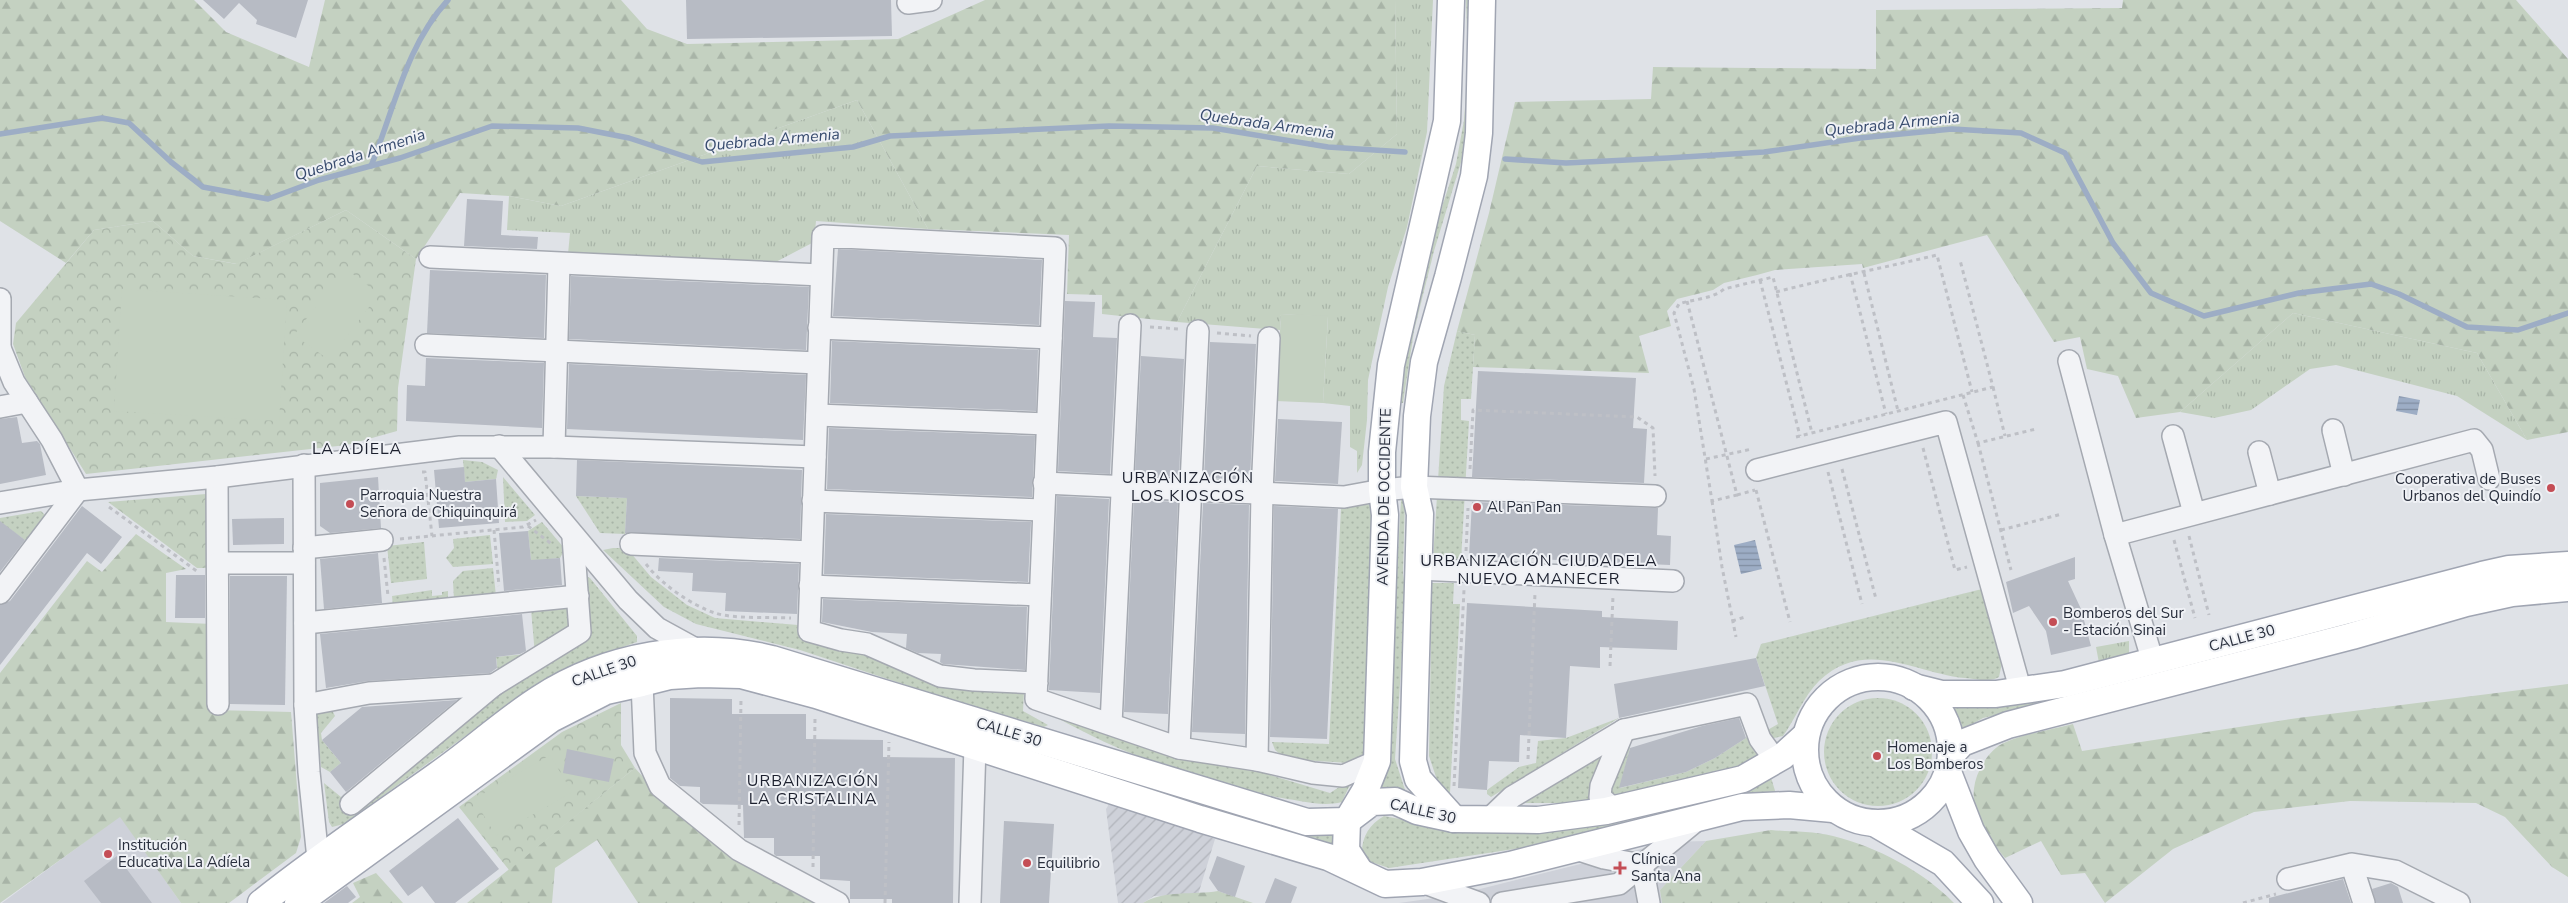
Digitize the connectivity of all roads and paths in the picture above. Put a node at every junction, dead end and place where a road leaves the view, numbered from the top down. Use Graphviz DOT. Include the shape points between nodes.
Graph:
graph roads {
  1 [pos="930,0"];
  2 [pos="1451,0"];
  3 [pos="1482,0"];
  4 [pos="908,3"];
  5 [pos="430,257"];
  6 [pos="1960,260"];
  7 [pos="559,264"];
  8 [pos="1850,273"];
  9 [pos="1864,273"];
  10 [pos="821,276"];
  11 [pos="1760,280"];
  12 [pos="1776,292"];
  13 [pos="1687,301"];
  14 [pos="1,312"];
  15 [pos="1130,325"];
  16 [pos="819,328"];
  17 [pos="1198,331"];
  18 [pos="1051,338"];
  19 [pos="1269,338"];
  20 [pos="426,345"];
  21 [pos="0,348"];
  22 [pos="557,351"];
  23 [pos="2069,361"];
  24 [pos="818,363"];
  25 [pos="1993,387"];
  26 [pos="1972,392"];
  27 [pos="1963,395"];
  28 [pos="27,402"];
  29 [pos="0,407"];
  30 [pos="1898,411"];
  31 [pos="1886,414"];
  32 [pos="817,415"];
  33 [pos="1047,424"];
  34 [pos="2036,428"];
  35 [pos="2333,430"];
  36 [pos="1812,433"];
  37 [pos="1800,436"];
  38 [pos="2005,436"];
  39 [pos="2173,436"];
  40 [pos="1791,439"];
  41 [pos="1978,444"];
  42 [pos="499,446"];
  43 [pos="554,447"];
  44 [pos="1755,448"];
  45 [pos="1914,450"];
  46 [pos="2259,452"];
  47 [pos="406,453"];
  48 [pos="1728,456"];
  49 [pos="815,457"];
  50 [pos="1706,459"];
  51 [pos="304,465"];
  52 [pos="1850,466"];
  53 [pos="1841,468"];
  54 [pos="1828,471"];
  55 [pos="1819,474"];
  56 [pos="2344,475"];
  57 [pos="217,477"];
  58 [pos="2488,479"];
  59 [pos="1759,482"];
  60 [pos="1044,483"];
  61 [pos="1122,487"];
  62 [pos="1414,487"];
  63 [pos="1469,489"];
  64 [pos="82,490"];
  65 [pos="1191,490"];
  66 [pos="1382,490"];
  67 [pos="1262,493"];
  68 [pos="2270,494"];
  69 [pos="1736,495"];
  70 [pos="1655,496"];
  71 [pos="813,501"];
  72 [pos="1712,501"];
  73 [pos="0,503"];
  74 [pos="550,508"];
  75 [pos="1042,510"];
  76 [pos="2062,514"];
  77 [pos="2182,516"];
  78 [pos="494,530"];
  79 [pos="2002,530"];
  80 [pos="2115,535"];
  81 [pos="432,536"];
  82 [pos="573,536"];
  83 [pos="382,540"];
  84 [pos="631,544"];
  85 [pos="811,552"];
  86 [pos="304,556"];
  87 [pos="1986,563"];
  88 [pos="2568,565"];
  89 [pos="218,567"];
  90 [pos="1418,569"];
  91 [pos="2011,570"];
  92 [pos="1465,572"];
  93 [pos="1536,575"];
  94 [pos="1614,578"];
  95 [pos="1673,581"];
  96 [pos="810,586"];
  97 [pos="2568,588"];
  98 [pos="0,593"];
  99 [pos="1040,595"];
  100 [pos="578,596"];
  101 [pos="1876,599"];
  102 [pos="500,604"];
  103 [pos="1862,604"];
  104 [pos="390,614"];
  105 [pos="2209,615"];
  106 [pos="1745,617"];
  107 [pos="809,618"];
  108 [pos="2195,618"];
  109 [pos="1732,621"];
  110 [pos="1790,622"];
  111 [pos="305,623"];
  112 [pos="1736,637"];
  113 [pos="699,651"];
  114 [pos="2154,662"];
  115 [pos="1610,666"];
  116 [pos="741,675"];
  117 [pos="642,683"];
  118 [pos="494,685"];
  119 [pos="1914,687"];
  120 [pos="1036,691"];
  121 [pos="2021,692"];
  122 [pos="816,695"];
  123 [pos="218,704"];
  124 [pos="305,705"];
  125 [pos="890,719"];
  126 [pos="1111,724"];
  127 [pos="1624,730"];
  128 [pos="1805,736"];
  129 [pos="975,746"];
  130 [pos="1179,748"];
  131 [pos="1528,759"];
  132 [pos="1256,760"];
  133 [pos="1377,761"];
  134 [pos="1776,761"];
  135 [pos="1950,764"];
  136 [pos="351,804"];
  137 [pos="1614,809"];
  138 [pos="1834,809"];
  139 [pos="1699,818"];
  140 [pos="1454,819"];
  141 [pos="1488,820"];
  142 [pos="1347,821"];
  143 [pos="1876,824"];
  144 [pos="1576,849"];
  145 [pos="739,850"];
  146 [pos="318,859"];
  147 [pos="1642,865"];
  148 [pos="1360,870"];
  149 [pos="2354,872"];
  150 [pos="2288,879"];
  151 [pos="1422,882"];
  152 [pos="812,890"];
  153 [pos="2449,900"];
  154 [pos="261,903"];
  155 [pos="298,903"];
  156 [pos="838,903"];
  157 [pos="885,903"];
  158 [pos="970,903"];
  159 [pos="1479,903"];
  160 [pos="1502,903"];
  161 [pos="1650,903"];
  162 [pos="1980,903"];
  163 [pos="2019,903"];
  164 [pos="2364,903"];
  1 -- 4 [label="street"];
  2 -- 66 [label="main road, AVENIDA DE OCCIDENTE" via="1448,121 1391,365"];
  3 -- 62 [label="main road, AVENIDA DE OCCIDENTE" via="1479,132 1474,176 1424,362"];
  5 -- 7 [label="street"];
  6 -- 25 [label="path"];
  7 -- 10 [label="street"];
  7 -- 22 [label="street"];
  8 -- 9 [label="path"];
  8 -- 12 [label="path"];
  8 -- 31 [label="path"];
  9 -- 26 [label="path" via="1937,256"];
  9 -- 30 [label="path"];
  10 -- 16 [label="street"];
  10 -- 18 [label="street" via="823,236 1055,248"];
  11 -- 12 [label="path" via="1773,277"];
  11 -- 13 [label="path"];
  11 -- 37 [label="path"];
  12 -- 36 [label="path"];
  13 -- 48 [label="path"];
  13 -- 50 [label="path" via="1678,304 1674,313 1694,390"];
  14 -- 21 [label="street"];
  15 -- 61 [label="street"];
  16 -- 18 [label="street"];
  16 -- 24 [label="street"];
  17 -- 65 [label="street"];
  18 -- 33 [label="street"];
  19 -- 67 [label="street"];
  20 -- 22 [label="street"];
  21 -- 28 [label="street" via="14,382"];
  22 -- 24 [label="street"];
  22 -- 43 [label="street"];
  23 -- 80 [label="street"];
  24 -- 32 [label="street"];
  25 -- 26 [label="path"];
  25 -- 38 [label="path"];
  26 -- 27 [label="path"];
  27 -- 30 [label="path"];
  27 -- 41 [label="path"];
  28 -- 29 [label="street"];
  28 -- 64 [label="street"];
  30 -- 31 [label="path"];
  31 -- 36 [label="path"];
  32 -- 33 [label="street"];
  32 -- 49 [label="street"];
  33 -- 60 [label="street"];
  34 -- 38 [label="path"];
  35 -- 56 [label="street"];
  36 -- 37 [label="path"];
  37 -- 40 [label="path"];
  38 -- 41 [label="path"];
  39 -- 77 [label="street"];
  41 -- 79 [label="path"];
  42 -- 43 [label="street"];
  42 -- 47 [label="street"];
  42 -- 74 [label="street"];
  43 -- 49 [label="street"];
  44 -- 48 [label="path"];
  45 -- 87 [label="path" via="1923,447 1955,570"];
  46 -- 68 [label="street"];
  47 -- 51 [label="street"];
  47 -- 81 [label="path" via="407,471 425,472"];
  48 -- 50 [label="path"];
  48 -- 69 [label="path"];
  49 -- 71 [label="street"];
  50 -- 72 [label="path"];
  51 -- 57 [label="street"];
  51 -- 86 [label="street"];
  52 -- 53 [label="path"];
  53 -- 54 [label="path"];
  53 -- 101 [label="path"];
  54 -- 55 [label="path"];
  54 -- 103 [label="path"];
  56 -- 58 [label="street" via="2474,440 2482,450"];
  56 -- 68 [label="street"];
  57 -- 64 [label="street"];
  57 -- 89 [label="street"];
  59 -- 69 [label="path"];
  59 -- 87 [label="street" via="1946,422"];
  59 -- 110 [label="path"];
  60 -- 61 [label="street"];
  60 -- 75 [label="street"];
  61 -- 65 [label="street"];
  61 -- 126 [label="street"];
  62 -- 63 [label="street"];
  62 -- 66 [label="street"];
  62 -- 90 [label="main road, AVENIDA DE OCCIDENTE" via="1420,514"];
  63 -- 70 [label="street"];
  63 -- 70 [label="path" via="1473,410 1637,417 1653,428"];
  63 -- 92 [label="path"];
  64 -- 73 [label="street"];
  64 -- 89 [label="path" via="197,572"];
  64 -- 98 [label="street"];
  65 -- 67 [label="street"];
  65 -- 130 [label="street"];
  66 -- 67 [label="street" via="1344,498"];
  66 -- 133 [label="main road, AVENIDA DE OCCIDENTE" via="1385,515"];
  67 -- 132 [label="street"];
  68 -- 77 [label="street"];
  69 -- 72 [label="path"];
  71 -- 75 [label="street"];
  71 -- 85 [label="street"];
  72 -- 109 [label="path"];
  74 -- 78 [label="path" via="528,526"];
  74 -- 82 [label="street"];
  75 -- 99 [label="street"];
  76 -- 79 [label="path"];
  77 -- 80 [label="street"];
  77 -- 105 [label="path"];
  77 -- 108 [label="path"];
  78 -- 81 [label="path"];
  78 -- 102 [label="path"];
  79 -- 91 [label="path"];
  80 -- 114 [label="street"];
  81 -- 83 [label="path"];
  82 -- 100 [label="street"];
  82 -- 113 [label="street" via="628,600 657,628"];
  83 -- 86 [label="street"];
  83 -- 104 [label="path"];
  84 -- 85 [label="street"];
  84 -- 107 [label="path" via="655,575 688,599 715,613"];
  85 -- 96 [label="street"];
  86 -- 89 [label="street"];
  86 -- 111 [label="street"];
  87 -- 121 [label="street"];
  88 -- 114 [label="main road, CALLE 30" via="2509,569 2482,575"];
  89 -- 123 [label="street"];
  90 -- 92 [label="street"];
  90 -- 140 [label="main road, AVENIDA DE OCCIDENTE" via="1413,761 1418,779"];
  92 -- 93 [label="street"];
  92 -- 140 [label="path"];
  93 -- 94 [label="street"];
  93 -- 131 [label="path"];
  94 -- 95 [label="street"];
  94 -- 115 [label="path"];
  96 -- 99 [label="street"];
  96 -- 107 [label="street"];
  97 -- 135 [label="main road, CALLE 30" via="2512,593 2466,603 2352,636 2036,717 1974,736 1962,743"];
  99 -- 120 [label="street"];
  100 -- 102 [label="street"];
  100 -- 118 [label="street" via="580,632"];
  102 -- 104 [label="street"];
  104 -- 111 [label="street"];
  106 -- 109 [label="path"];
  107 -- 120 [label="street" via="809,631 867,644 940,676"];
  109 -- 112 [label="path"];
  111 -- 124 [label="street"];
  113 -- 142 [label="main road, CALLE 30" via="726,650 772,658 1307,822"];
  113 -- 146 [label="main road, CALLE 30" via="667,652 640,658 568,682 539,699 451,766"];
  114 -- 121 [label="main road, CALLE 30"];
  116 -- 117 [label="main road, CALLE 30" via="670,676"];
  116 -- 122 [label="main road, CALLE 30"];
  116 -- 145 [label="path"];
  117 -- 145 [label="street" via="644,753 660,786"];
  117 -- 155 [label="main road, CALLE 30" via="606,691 551,719"];
  118 -- 124 [label="street" via="369,694"];
  118 -- 136 [label="street"];
  119 -- 121 [label="main road, CALLE 30" via="1942,694"];
  119 -- 128 [label="main road" via="1885,678 1854,681 1840,687 1818,708"];
  119 -- 135 [label="main road" via="1943,716 1949,735"];
  120 -- 126 [label="street"];
  122 -- 125 [label="main road, CALLE 30"];
  122 -- 152 [label="path"];
  124 -- 146 [label="street" via="308,772"];
  125 -- 129 [label="main road, CALLE 30"];
  125 -- 157 [label="path"];
  126 -- 130 [label="street"];
  127 -- 134 [label="street" via="1747,704 1760,738"];
  127 -- 137 [label="street" via="1601,786 1600,797"];
  127 -- 141 [label="street" via="1512,797"];
  128 -- 134 [label="main road, CALLE 30"];
  128 -- 138 [label="main road" via="1809,777 1819,794"];
  129 -- 148 [label="main road, CALLE 30" via="1328,857"];
  129 -- 158 [label="street"];
  130 -- 132 [label="street"];
  132 -- 133 [label="street" via="1343,776"];
  133 -- 142 [label="main road, AVENIDA DE OCCIDENTE" via="1365,791"];
  134 -- 137 [label="main road, CALLE 30" via="1743,779"];
  135 -- 143 [label="main road" via="1933,799 1921,809 1907,817"];
  135 -- 163 [label="main road" via="1971,831"];
  137 -- 141 [label="main road, CALLE 30" via="1538,820"];
  138 -- 139 [label="main road, CALLE 30" via="1742,806"];
  138 -- 143 [label="main road" via="1854,820"];
  139 -- 144 [label="main road, CALLE 30"];
  139 -- 147 [label="street"];
  140 -- 141 [label="main road, CALLE 30"];
  140 -- 142 [label="main road, CALLE 30" via="1417,811 1396,802 1372,802"];
  142 -- 148 [label="main road, AVENIDA DE OCCIDENTE" via="1346,850"];
  143 -- 162 [label="main road" via="1943,863"];
  144 -- 147 [label="street"];
  144 -- 151 [label="main road, CALLE 30"];
  145 -- 152 [label="street"];
  146 -- 154 [label="main road, CALLE 30"];
  147 -- 160 [label="street" via="1619,884"];
  147 -- 161 [label="street"];
  148 -- 151 [label="main road, CALLE 30" via="1385,884"];
  149 -- 164 [label="street"];
  150 -- 153 [label="street" via="2352,864 2395,871"];
  151 -- 159 [label="street"];
  152 -- 156 [label="street"];
}
